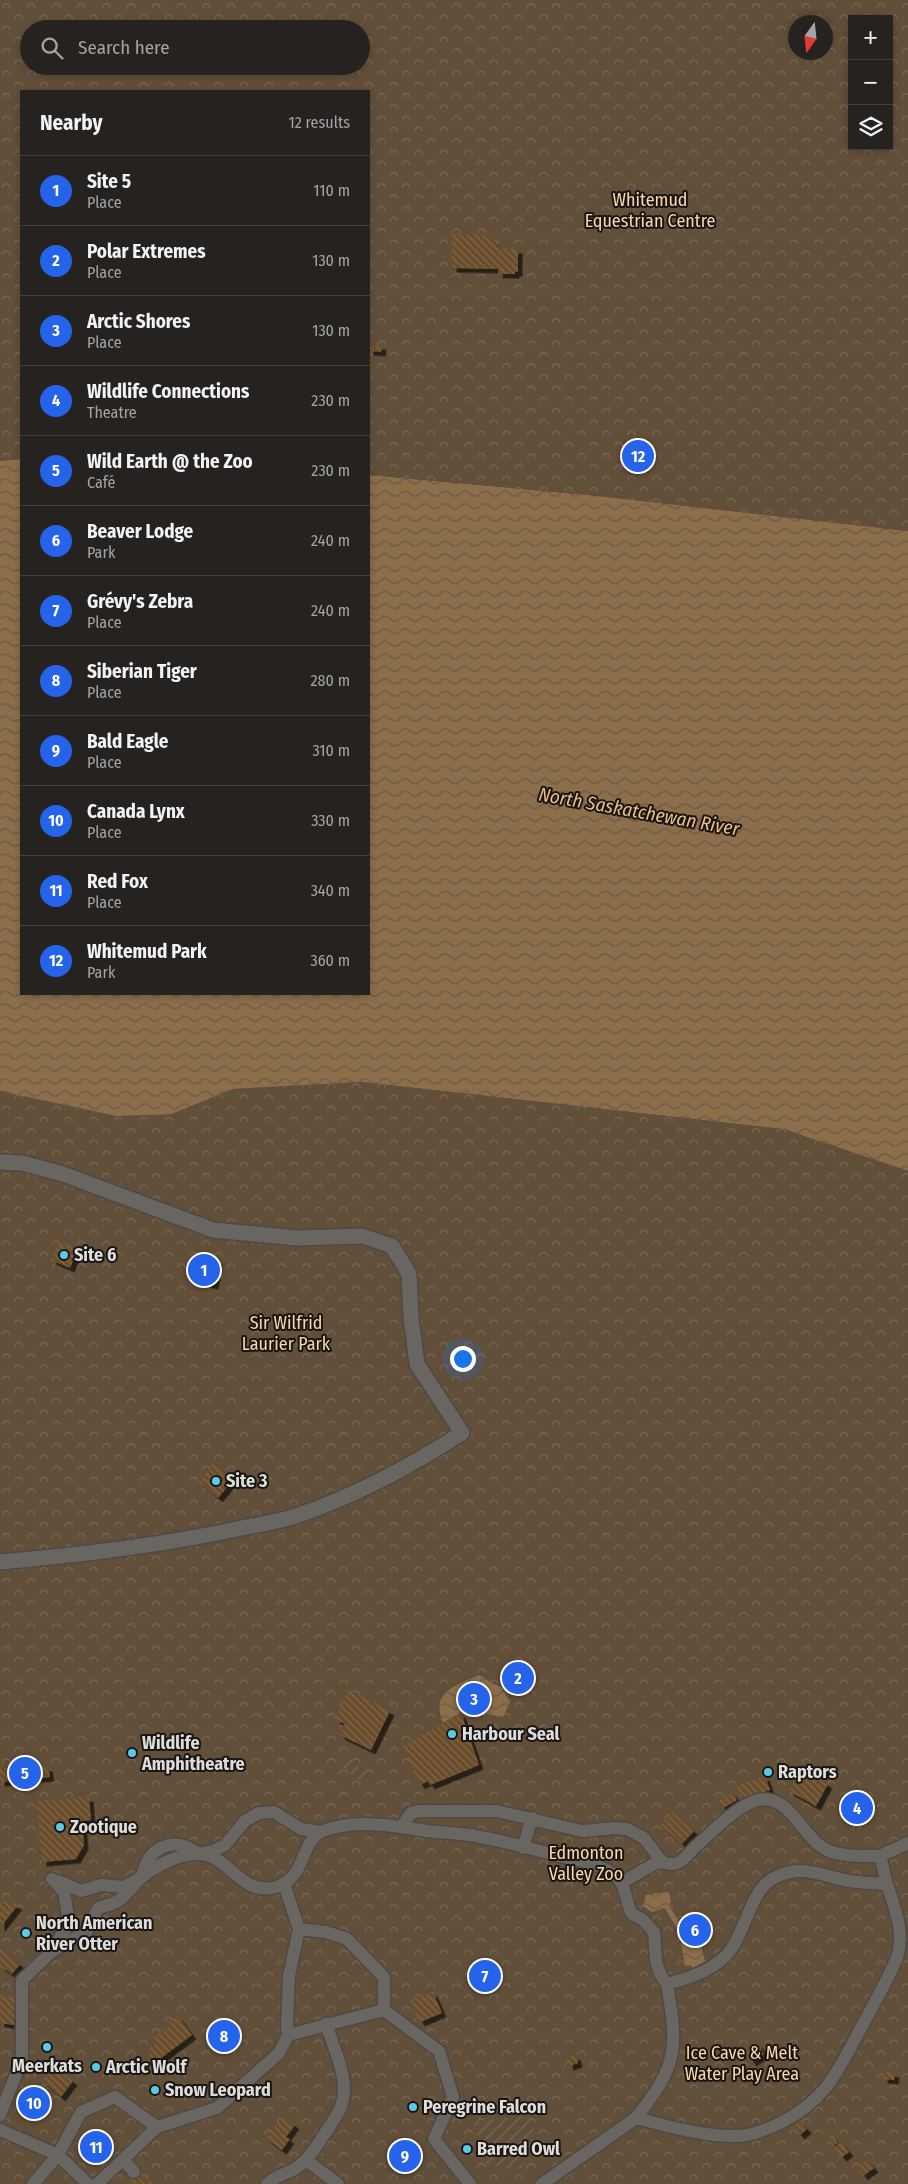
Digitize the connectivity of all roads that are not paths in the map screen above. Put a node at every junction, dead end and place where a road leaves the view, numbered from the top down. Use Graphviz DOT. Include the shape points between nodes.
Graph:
graph roads {
  1 [pos="0,1162"];
  2 [pos="0,1562"];
  3 [pos="532,1818"];
  4 [pos="402,1826"];
  5 [pos="320,1832"];
  6 [pos="908,1843"];
  7 [pos="523,1848"];
  8 [pos="200,1854"];
  9 [pos="880,1856"];
  10 [pos="662,1862"];
  11 [pos="142,1877"];
  12 [pos="622,1882"];
  13 [pos="284,1884"];
  14 [pos="887,1884"];
  15 [pos="299,1929"];
  16 [pos="904,1942"];
  17 [pos="51,1952"];
  18 [pos="667,1984"];
  19 [pos="384,2010"];
  20 [pos="326,2024"];
  21 [pos="288,2035"];
  22 [pos="0,2116"];
  23 [pos="636,2118"];
  24 [pos="157,2127"];
  25 [pos="0,2130"];
  26 [pos="58,2155"];
  27 [pos="123,2159"];
  28 [pos="306,2160"];
  29 [pos="134,2172"];
  30 [pos="33,2184"];
  31 [pos="88,2184"];
  32 [pos="98,2184"];
  33 [pos="267,2184"];
  34 [pos="338,2184"];
  35 [pos="470,2184"];
  36 [pos="542,2184"];
  1 -- 2 [label="street" via="22,1163 63,1174 213,1230 297,1238 362,1236 392,1246 410,1274 417,1364 462,1433 373,1484 295,1516 176,1542"];
  3 -- 4 [label="street" via="497,1811 418,1811 410,1813"];
  3 -- 7 [label="street"];
  3 -- 10 [label="street" via="582,1831 627,1830 644,1838"];
  4 -- 5 [label="street" via="365,1822"];
  4 -- 7 [label="street" via="480,1837"];
  5 -- 8 [label="street" via="302,1828 280,1814 266,1811 251,1816 225,1845"];
  5 -- 13 [label="street" via="309,1844 297,1871"];
  6 -- 9 [label="street"];
  7 -- 12 [label="street" via="586,1862"];
  8 -- 11 [label="street" via="168,1862"];
  8 -- 13 [label="street" via="224,1865 250,1886"];
  9 -- 10 [label="street" via="826,1850 783,1806 760,1800 747,1805 713,1830 681,1861 674,1864"];
  9 -- 14 [label="street"];
  10 -- 12 [label="street"];
  11 -- 17 [label="street" via="117,1902 98,1908 87,1931"];
  11 -- 17 [label="street" via="124,1887 102,1885 81,1892 52,1879 64,1892 69,1923"];
  12 -- 18 [label="street" via="632,1914 654,1932 656,1964"];
  13 -- 15 [label="street"];
  14 -- 16 [label="street"];
  14 -- 18 [label="street" via="797,1871 774,1879 754,1899 731,1949 709,1968"];
  15 -- 19 [label="street" via="326,1932 347,1939 384,1977"];
  15 -- 21 [label="street" via="288,1976"];
  16 -- 23 [label="street" via="834,2079 819,2098 798,2114 763,2131 740,2136 715,2135"];
  17 -- 22 [label="street" via="22,1980 22,2059"];
  18 -- 23 [label="street" via="674,2047 662,2081"];
  19 -- 20 [label="street"];
  19 -- 35 [label="street" via="440,2051 453,2096 434,2139"];
  20 -- 21 [label="street"];
  20 -- 28 [label="street" via="343,2076 344,2095 340,2111"];
  21 -- 24 [label="street" via="279,2053 217,2108"];
  23 -- 36 [label="street"];
  24 -- 26 [label="street" via="115,2097 81,2112"];
  24 -- 27 [label="street"];
  25 -- 26 [label="street"];
  26 -- 30 [label="street"];
  26 -- 31 [label="street"];
  27 -- 29 [label="street"];
  27 -- 32 [label="street"];
  28 -- 33 [label="street"];
  28 -- 34 [label="street"];
}
